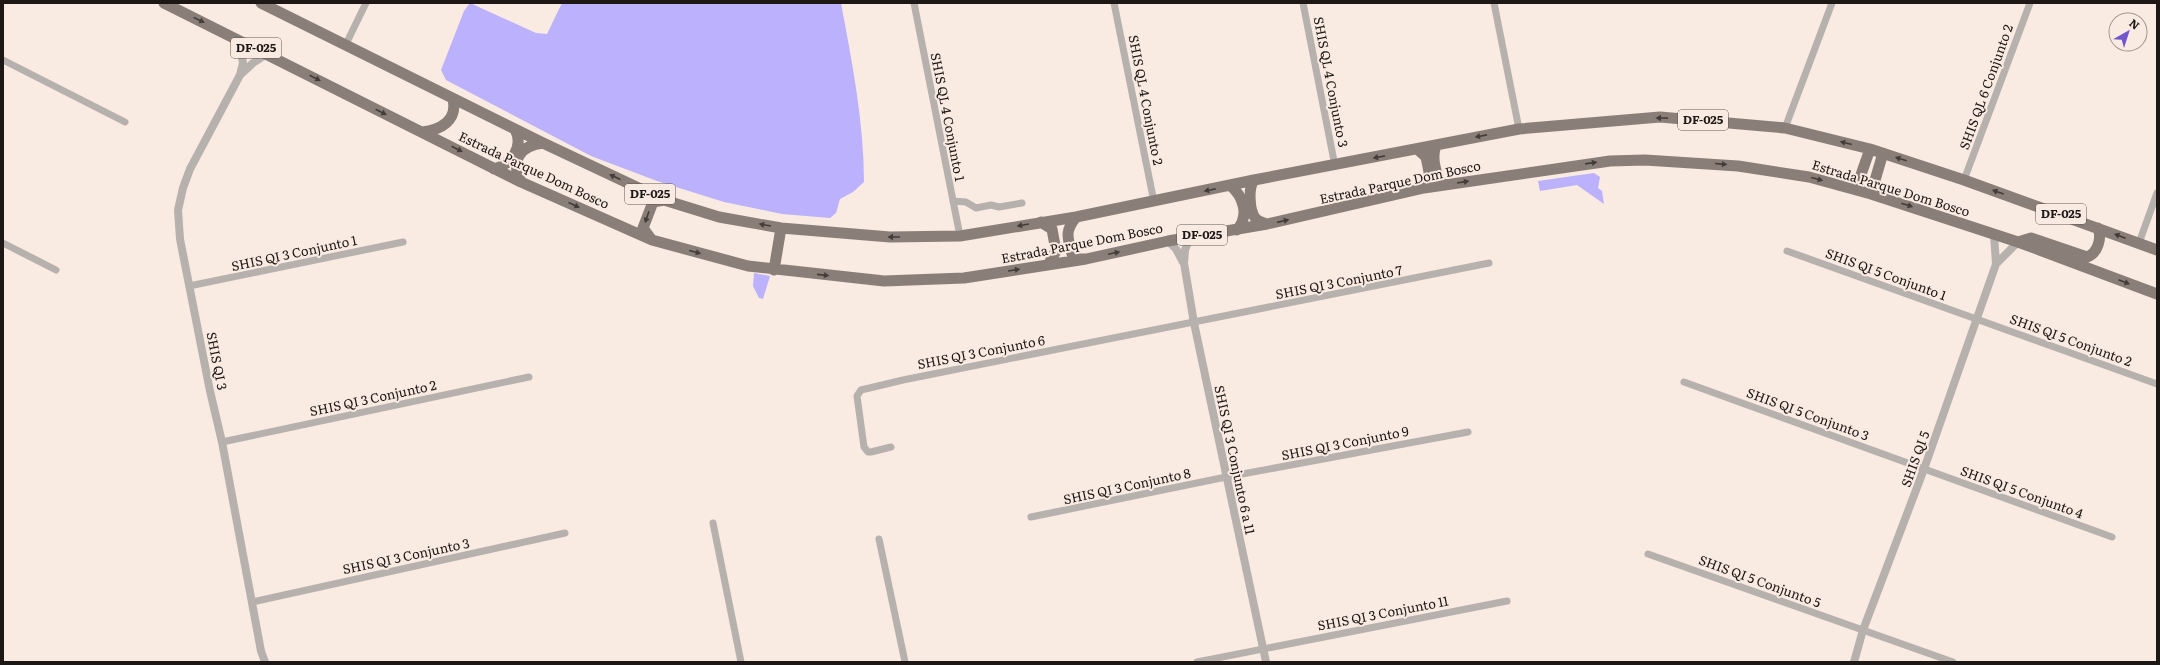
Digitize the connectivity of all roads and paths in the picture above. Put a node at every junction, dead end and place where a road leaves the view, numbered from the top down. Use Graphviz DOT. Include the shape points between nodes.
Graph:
graph roads {
  1 [pos="164,3"];
  2 [pos="261,3"];
  3 [pos="366,3"];
  4 [pos="914,3"];
  5 [pos="1114,3"];
  6 [pos="1303,3"];
  7 [pos="1494,3"];
  8 [pos="1832,3"];
  9 [pos="2030,3"];
  10 [pos="239,40"];
  11 [pos="346,44"];
  12 [pos="267,54"];
  13 [pos="3,60"];
  14 [pos="240,76"];
  15 [pos="453,99"];
  16 [pos="125,122"];
  17 [pos="1785,128"];
  18 [pos="515,129"];
  19 [pos="1519,129"];
  20 [pos="422,132"];
  21 [pos="543,143"];
  22 [pos="1436,145"];
  23 [pos="1417,149"];
  24 [pos="1870,149"];
  25 [pos="1883,153"];
  26 [pos="1335,166"];
  27 [pos="494,169"];
  28 [pos="1254,180"];
  29 [pos="1964,180"];
  30 [pos="521,182"];
  31 [pos="1230,185"];
  32 [pos="1443,185"];
  33 [pos="1424,188"];
  34 [pos="1856,189"];
  35 [pos="2157,193"];
  36 [pos="1871,194"];
  37 [pos="664,200"];
  38 [pos="953,201"];
  39 [pos="1154,202"];
  40 [pos="1022,203"];
  41 [pos="1076,217"];
  42 [pos="1041,222"];
  43 [pos="1267,224"];
  44 [pos="781,228"];
  45 [pos="2098,228"];
  46 [pos="1237,230"];
  47 [pos="1994,234"];
  48 [pos="960,236"];
  49 [pos="1190,237"];
  50 [pos="652,240"];
  51 [pos="1168,241"];
  52 [pos="403,242"];
  53 [pos="2018,242"];
  54 [pos="3,243"];
  55 [pos="2139,243"];
  56 [pos="2157,250"];
  57 [pos="1787,251"];
  58 [pos="1086,259"];
  59 [pos="1184,263"];
  60 [pos="1489,264"];
  61 [pos="1996,264"];
  62 [pos="1048,265"];
  63 [pos="56,270"];
  64 [pos="774,270"];
  65 [pos="189,286"];
  66 [pos="2157,294"];
  67 [pos="1977,319"];
  68 [pos="1194,323"];
  69 [pos="529,378"];
  70 [pos="1684,382"];
  71 [pos="2157,384"];
  72 [pos="1468,432"];
  73 [pos="222,442"];
  74 [pos="891,447"];
  75 [pos="1924,469"];
  76 [pos="1226,477"];
  77 [pos="1032,517"];
  78 [pos="713,523"];
  79 [pos="565,533"];
  80 [pos="2112,536"];
  81 [pos="880,539"];
  82 [pos="1648,554"];
  83 [pos="1507,601"];
  84 [pos="252,602"];
  85 [pos="1864,630"];
  86 [pos="1263,648"];
  87 [pos="265,662"];
  88 [pos="741,662"];
  89 [pos="905,662"];
  90 [pos="1197,662"];
  91 [pos="1266,662"];
  92 [pos="1854,662"];
  93 [pos="1953,662"];
  1 -- 10 [label="main road, Estrada Parque Dom Bosco / DF-025, one-way"];
  2 -- 11 [label="main road, Estrada Parque Dom Bosco / DF-025"];
  3 -- 11 [label="street"];
  4 -- 38 [label="street, SHIS QL 4 Conjunto 1"];
  5 -- 39 [label="street, SHIS QL 4 Conjunto 2"];
  6 -- 26 [label="street, SHIS QL 4 Conjunto 3"];
  7 -- 19 [label="street"];
  8 -- 17 [label="street"];
  9 -- 29 [label="street, SHIS QL 6 Conjunto 2"];
  10 -- 12 [label="main road, Estrada Parque Dom Bosco / DF-025"];
  10 -- 14 [label="street, SHIS QI 3" via="243,63"];
  11 -- 15 [label="main road, Estrada Parque Dom Bosco / DF-025"];
  12 -- 14 [label="street, SHIS QI 3"];
  12 -- 20 [label="main road, Estrada Parque Dom Bosco / DF-025, one-way"];
  13 -- 16 [label="street"];
  14 -- 65 [label="street, SHIS QI 3" via="190,169 183,188 178,210 180,239"];
  15 -- 18 [label="main road, Estrada Parque Dom Bosco / DF-025"];
  15 -- 20 [label="main road" via="454,105 449,121 442,128"];
  17 -- 19 [label="main road, Estrada Parque Dom Bosco / DF-025, one-way" via="1660,117"];
  24 -- 17 [label="main road, Estrada Parque Dom Bosco / DF-025, one-way"];
  18 -- 21 [label="main road, Estrada Parque Dom Bosco / DF-025"];
  18 -- 27 [label="main road" via="519,136 519,144 514,154 507,163"];
  19 -- 22 [label="main road, Estrada Parque Dom Bosco / DF-025, one-way"];
  20 -- 27 [label="main road, Estrada Parque Dom Bosco / DF-025, one-way"];
  21 -- 30 [label="main road" via="524,148 518,158 517,174"];
  37 -- 21 [label="main road, Estrada Parque Dom Bosco / DF-025, one-way"];
  22 -- 23 [label="main road, Estrada Parque Dom Bosco / DF-025"];
  22 -- 32 [label="main road" via="1433,154 1439,180"];
  23 -- 26 [label="main road, Estrada Parque Dom Bosco / DF-025, one-way"];
  23 -- 33 [label="main road" via="1426,157 1430,177"];
  24 -- 25 [label="main road, Estrada Parque Dom Bosco / DF-025"];
  24 -- 34 [label="main road"];
  29 -- 25 [label="main road, Estrada Parque Dom Bosco / DF-025, one-way"];
  25 -- 36 [label="main road"];
  26 -- 28 [label="main road, Estrada Parque Dom Bosco / DF-025"];
  27 -- 30 [label="main road, Estrada Parque Dom Bosco / DF-025"];
  28 -- 31 [label="main road, Estrada Parque Dom Bosco / DF-025"];
  28 -- 43 [label="main road" via="1249,190 1254,215 1260,222"];
  45 -- 29 [label="main road, Estrada Parque Dom Bosco / DF-025, one-way"];
  30 -- 50 [label="main road, Estrada Parque Dom Bosco / DF-025, one-way"];
  31 -- 39 [label="main road, Estrada Parque Dom Bosco / DF-025, one-way"];
  31 -- 46 [label="main road" via="1241,196 1244,218"];
  32 -- 33 [label="main road, Estrada Parque Dom Bosco / DF-025"];
  32 -- 34 [label="main road, Estrada Parque Dom Bosco / DF-025, one-way" via="1610,161 1645,160 1751,168 1809,177"];
  43 -- 33 [label="main road, Estrada Parque Dom Bosco / DF-025, one-way"];
  34 -- 36 [label="main road, Estrada Parque Dom Bosco / DF-025"];
  35 -- 55 [label="street"];
  36 -- 47 [label="main road, Estrada Parque Dom Bosco / DF-025, one-way"];
  44 -- 37 [label="main road, Estrada Parque Dom Bosco / DF-025, one-way" via="719,217"];
  37 -- 50 [label="main road, one-way" via="653,202 643,228"];
  38 -- 40 [label="street" via="966,202 976,208"];
  38 -- 48 [label="street, SHIS QL 4 Conjunto 1"];
  39 -- 41 [label="main road, Estrada Parque Dom Bosco / DF-025"];
  41 -- 42 [label="main road, Estrada Parque Dom Bosco / DF-025"];
  41 -- 58 [label="main road" via="1067,235 1072,254 1079,259"];
  42 -- 48 [label="main road, Estrada Parque Dom Bosco / DF-025, one-way"];
  42 -- 62 [label="main road" via="1052,229 1056,251"];
  43 -- 46 [label="main road, Estrada Parque Dom Bosco / DF-025"];
  48 -- 44 [label="main road, Estrada Parque Dom Bosco / DF-025, one-way" via="890,237"];
  44 -- 64 [label="main road"];
  45 -- 53 [label="main road" via="2099,242 2095,252 2087,257 2031,238"];
  55 -- 45 [label="main road, Estrada Parque Dom Bosco / DF-025, one-way"];
  46 -- 49 [label="main road, Estrada Parque Dom Bosco / DF-025"];
  47 -- 53 [label="main road, Estrada Parque Dom Bosco / DF-025"];
  47 -- 61 [label="street, SHIS QI 5"];
  49 -- 51 [label="main road, Estrada Parque Dom Bosco / DF-025"];
  49 -- 59 [label="street, SHIS QI 3 Conjunto 6 a 11"];
  50 -- 64 [label="main road, Estrada Parque Dom Bosco / DF-025, one-way" via="748,266"];
  58 -- 51 [label="main road, Estrada Parque Dom Bosco / DF-025, one-way"];
  51 -- 59 [label="street, SHIS QI 3 Conjunto 6 a 11"];
  52 -- 65 [label="street, SHIS QI 3 Conjunto 1"];
  53 -- 61 [label="street, SHIS QI 5"];
  53 -- 66 [label="main road, Estrada Parque Dom Bosco / DF-025, one-way"];
  54 -- 63 [label="street"];
  55 -- 56 [label="main road, Estrada Parque Dom Bosco / DF-025"];
  57 -- 67 [label="street, SHIS QI 5 Conjunto 1"];
  58 -- 62 [label="main road, Estrada Parque Dom Bosco / DF-025"];
  59 -- 68 [label="street, SHIS QI 3 Conjunto 6 a 11"];
  60 -- 68 [label="street, SHIS QI 3 Conjunto 7"];
  61 -- 67 [label="street, SHIS QI 5"];
  64 -- 62 [label="main road, Estrada Parque Dom Bosco / DF-025, one-way" via="884,281 964,278"];
  65 -- 73 [label="street, SHIS QI 3"];
  67 -- 71 [label="street, SHIS QI 5 Conjunto 2"];
  67 -- 75 [label="street, SHIS QI 5"];
  68 -- 74 [label="street, SHIS QI 3 Conjunto 6" via="861,390 857,396 864,448 871,452"];
  68 -- 76 [label="street, SHIS QI 3 Conjunto 6 a 11"];
  69 -- 73 [label="street, SHIS QI 3 Conjunto 2"];
  70 -- 75 [label="street, SHIS QI 5 Conjunto 3"];
  72 -- 76 [label="street, SHIS QI 3 Conjunto 9"];
  73 -- 84 [label="street, SHIS QI 3"];
  75 -- 80 [label="street, SHIS QI 5 Conjunto 4"];
  75 -- 85 [label="street, SHIS QI 5"];
  76 -- 77 [label="street, SHIS QI 3 Conjunto 8"];
  76 -- 86 [label="street, SHIS QI 3 Conjunto 6 a 11"];
  78 -- 88 [label="street"];
  79 -- 84 [label="street, SHIS QI 3 Conjunto 3"];
  81 -- 89 [label="street"];
  82 -- 85 [label="street, SHIS QI 5 Conjunto 5"];
  83 -- 86 [label="street, SHIS QI 3 Conjunto 11"];
  84 -- 87 [label="street, SHIS QI 3"];
  85 -- 92 [label="street, SHIS QI 5"];
  85 -- 93 [label="street, SHIS QI 5 Conjunto 5"];
  86 -- 90 [label="street, SHIS QI 3 Conjunto 11"];
  86 -- 91 [label="street, SHIS QI 3 Conjunto 6 a 11"];
}
